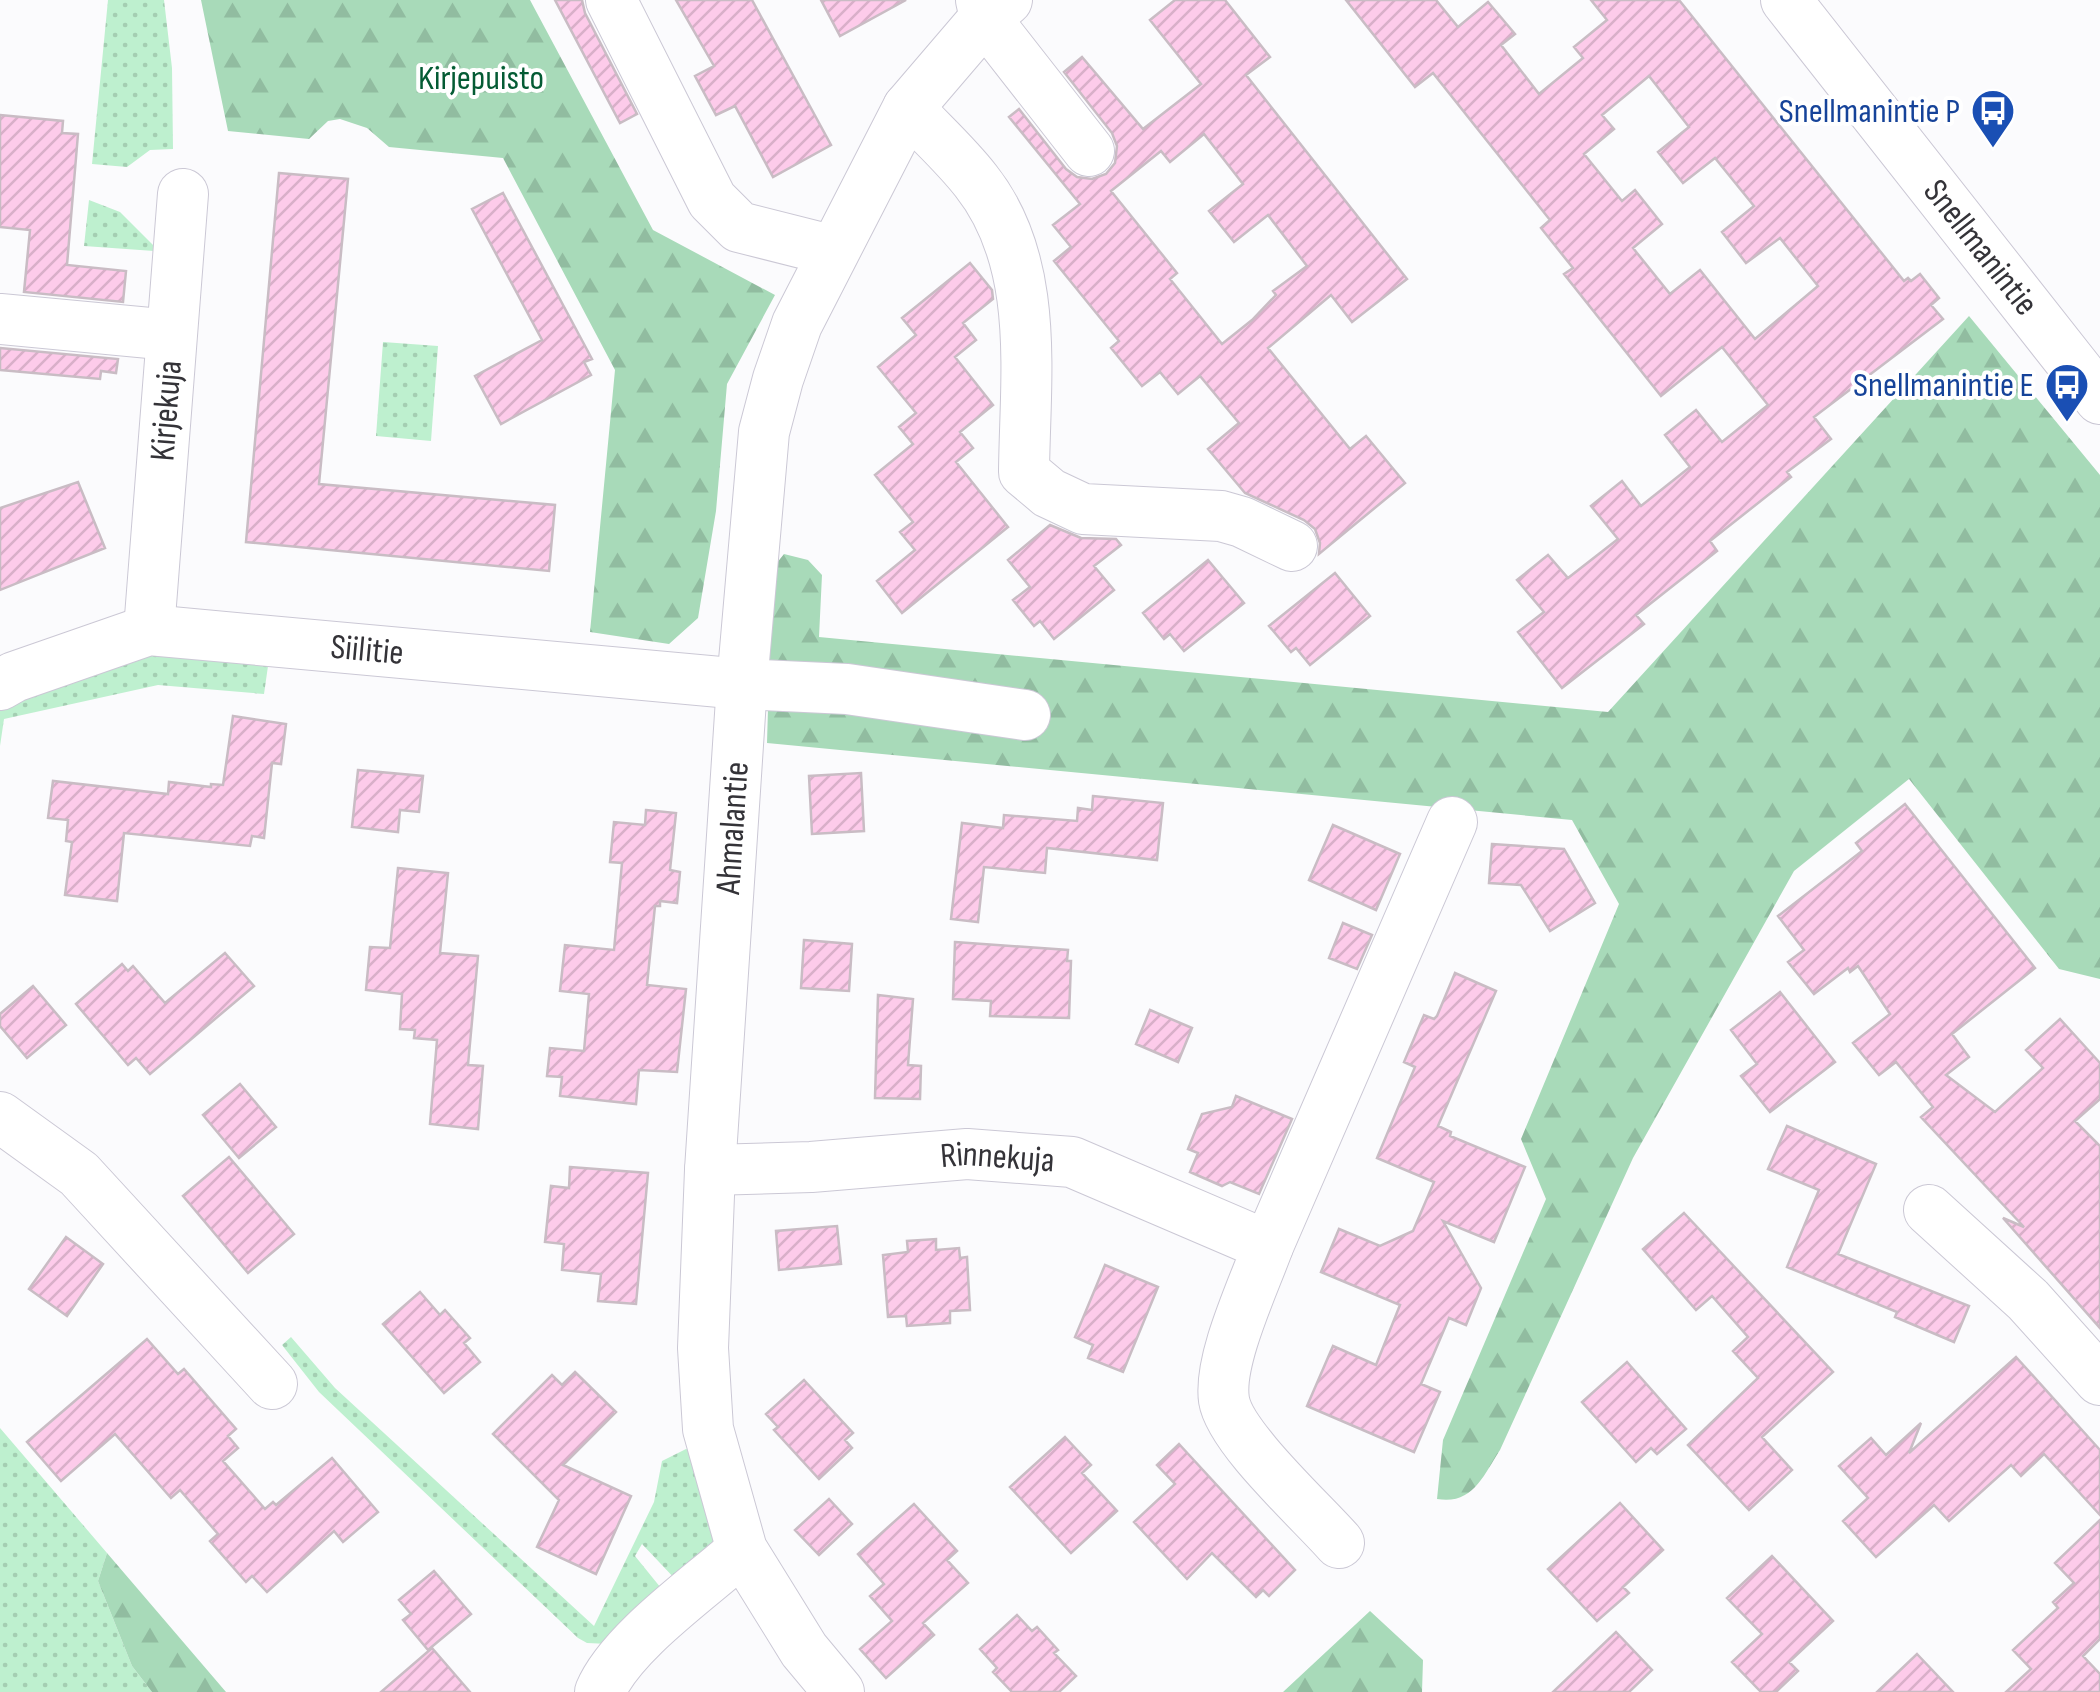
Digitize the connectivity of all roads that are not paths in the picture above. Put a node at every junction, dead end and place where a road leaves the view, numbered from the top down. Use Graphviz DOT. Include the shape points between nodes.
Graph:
graph roads {
  1 [pos="611,0"];
  2 [pos="1801,5"];
  3 [pos="991,6"];
  4 [pos="908,108"];
  5 [pos="1090,151"];
  6 [pos="184,194"];
  7 [pos="834,250"];
  8 [pos="0,319"];
  9 [pos="171,336"];
  10 [pos="2100,399"];
  11 [pos="1292,546"];
  12 [pos="149,630"];
  13 [pos="742,684"];
  14 [pos="0,685"];
  15 [pos="1025,715"];
  16 [pos="1452,822"];
  17 [pos="0,1117"];
  18 [pos="710,1170"];
  19 [pos="1930,1210"];
  20 [pos="1268,1246"];
  21 [pos="2100,1380"];
  22 [pos="272,1384"];
  23 [pos="1340,1543"];
  24 [pos="742,1550"];
  25 [pos="600,1692"];
  26 [pos="838,1692"];
  1 -- 7 [label="street" via="712,200 739,226"];
  2 -- 10 [label="street, Snellmanintie"];
  3 -- 4 [label="street, Ahmalantie"];
  3 -- 5 [label="street"];
  4 -- 7 [label="street, Ahmalantie"];
  4 -- 11 [label="street" via="978,184 1014,249 1026,308 1024,472 1083,509 1221,516"];
  6 -- 9 [label="street, Kirjekuja"];
  7 -- 13 [label="street, Ahmalantie" via="797,324 764,432"];
  8 -- 9 [label="street"];
  9 -- 12 [label="street, Kirjekuja"];
  12 -- 13 [label="street, Siilitie"];
  12 -- 14 [label="street, Siilitie"];
  13 -- 15 [label="street, Siilitie" via="847,690"];
  13 -- 18 [label="street, Ahmalantie"];
  16 -- 20 [label="street"];
  17 -- 22 [label="street" via="79,1174"];
  18 -- 20 [label="street, Rinnekuja" via="968,1154 1072,1162"];
  18 -- 24 [label="street, Ahmalantie" via="702,1348 708,1429"];
  19 -- 21 [label="street" via="2028,1300"];
  20 -- 23 [label="street" via="1228,1358 1224,1400 1239,1434"];
  24 -- 25 [label="street" via="629,1650"];
  24 -- 26 [label="street, Ahmalantie"];
}
